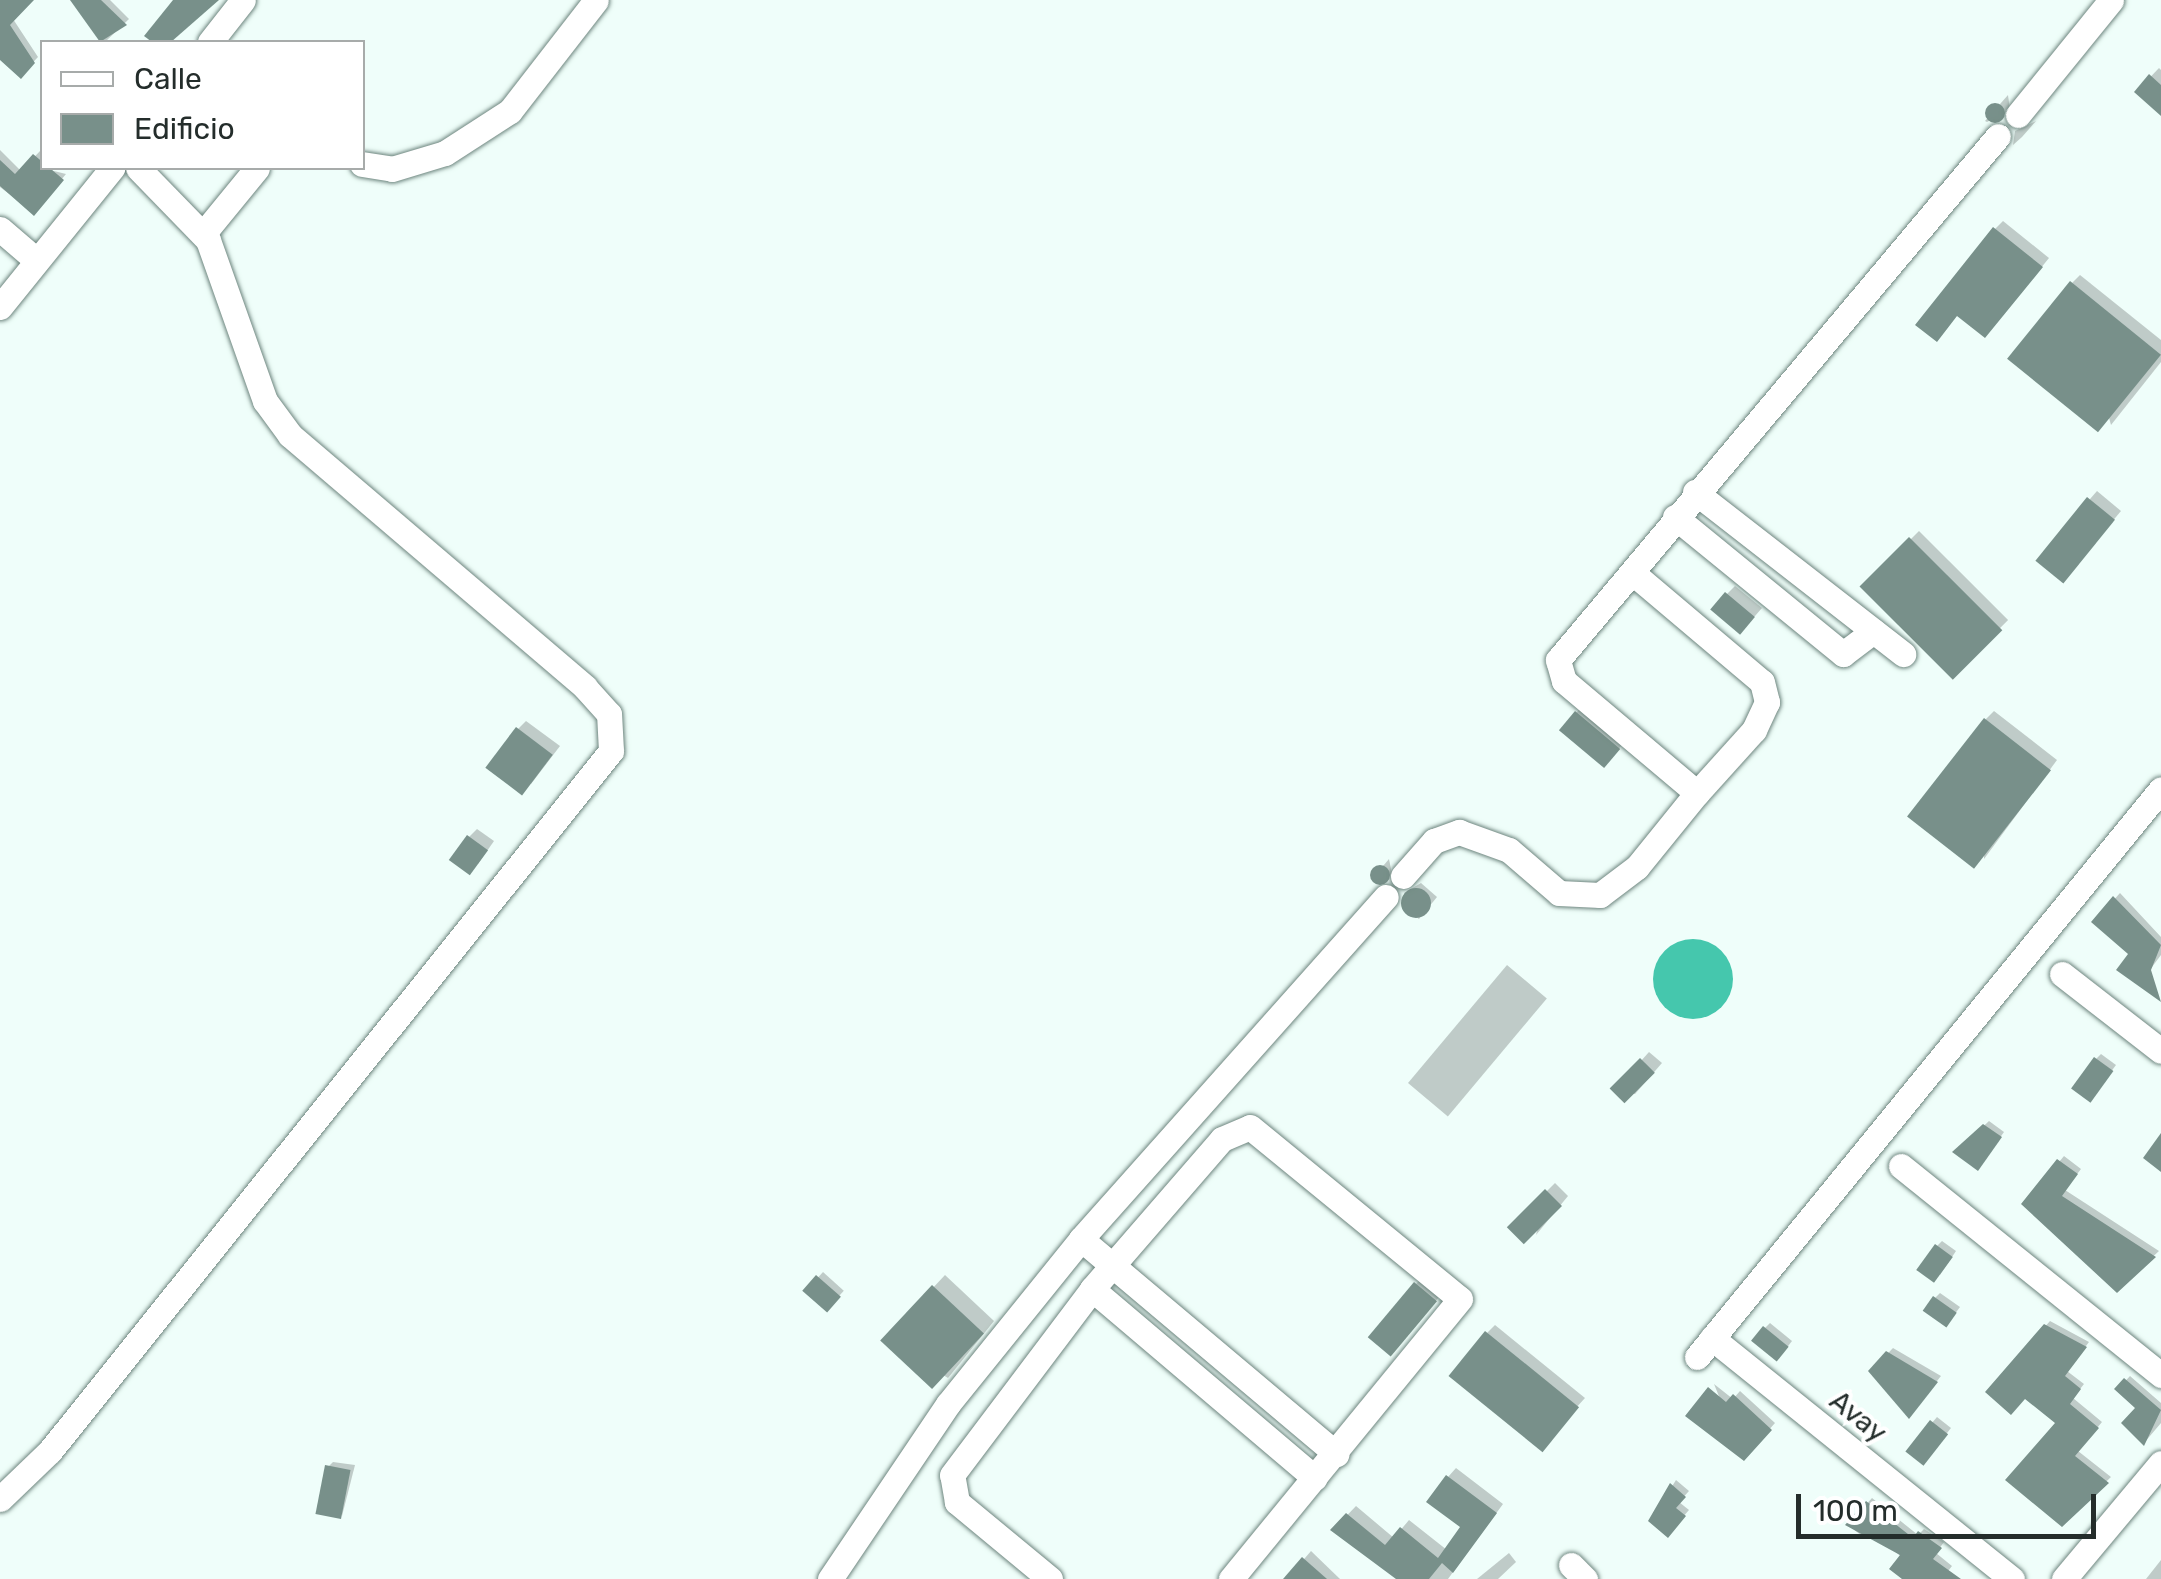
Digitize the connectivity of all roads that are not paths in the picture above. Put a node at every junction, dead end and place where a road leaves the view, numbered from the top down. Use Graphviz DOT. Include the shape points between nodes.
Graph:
graph roads {
  1 [pos="243,0"];
  2 [pos="596,0"];
  3 [pos="2111,0"];
  4 [pos="212,40"];
  5 [pos="2018,114"];
  6 [pos="1998,136"];
  7 [pos="365,164"];
  8 [pos="110,170"];
  9 [pos="140,170"];
  10 [pos="255,170"];
  11 [pos="0,229"];
  12 [pos="203,234"];
  13 [pos="36,260"];
  14 [pos="0,307"];
  15 [pos="1696,492"];
  16 [pos="1675,517"];
  17 [pos="1634,574"];
  18 [pos="1872,630"];
  19 [pos="1903,654"];
  20 [pos="2161,789"];
  21 [pos="1697,793"];
  22 [pos="1402,876"];
  23 [pos="1386,897"];
  24 [pos="2062,974"];
  25 [pos="2161,1051"];
  26 [pos="1901,1166"];
  27 [pos="1081,1239"];
  28 [pos="1114,1267"];
  29 [pos="1092,1289"];
  30 [pos="2161,1375"];
  31 [pos="1336,1454"];
  32 [pos="2161,1463"];
  33 [pos="1316,1478"];
  34 [pos="0,1499"];
  35 [pos="830,1579"];
  36 [pos="1050,1579"];
  37 [pos="1231,1579"];
  38 [pos="2012,1579"];
  39 [pos="2064,1579"];
  1 -- 4 [label="street"];
  2 -- 7 [label="street" via="510,112 445,154 392,169"];
  3 -- 5 [label="street"];
  6 -- 15 [label="street"];
  8 -- 13 [label="street"];
  9 -- 12 [label="street"];
  10 -- 12 [label="street"];
  11 -- 13 [label="street"];
  12 -- 34 [label="street" via="265,401 290,435 585,687 609,714 611,752 50,1451"];
  13 -- 14 [label="street"];
  15 -- 16 [label="street"];
  15 -- 18 [label="street"];
  16 -- 17 [label="street"];
  16 -- 18 [label="street" via="1831,647 1856,652"];
  17 -- 21 [label="street" via="1762,682 1767,702 1754,730"];
  17 -- 21 [label="street" via="1557,671"];
  18 -- 19 [label="street"];
  20 -- 38 [label="street, Avay" via="1704,1348"];
  21 -- 22 [label="street" via="1636,867 1600,895 1559,893 1508,850 1470,834 1434,841"];
  23 -- 27 [label="street"];
  24 -- 25 [label="street"];
  26 -- 30 [label="street"];
  27 -- 28 [label="street"];
  27 -- 35 [label="street" via="948,1404"];
  28 -- 29 [label="street"];
  28 -- 31 [label="street"];
  28 -- 31 [label="street" via="1222,1139 1266,1131 1460,1299"];
  29 -- 33 [label="street"];
  29 -- 36 [label="street" via="952,1475 956,1502"];
  31 -- 33 [label="street"];
  32 -- 39 [label="street"];
  33 -- 37 [label="street"];
}
